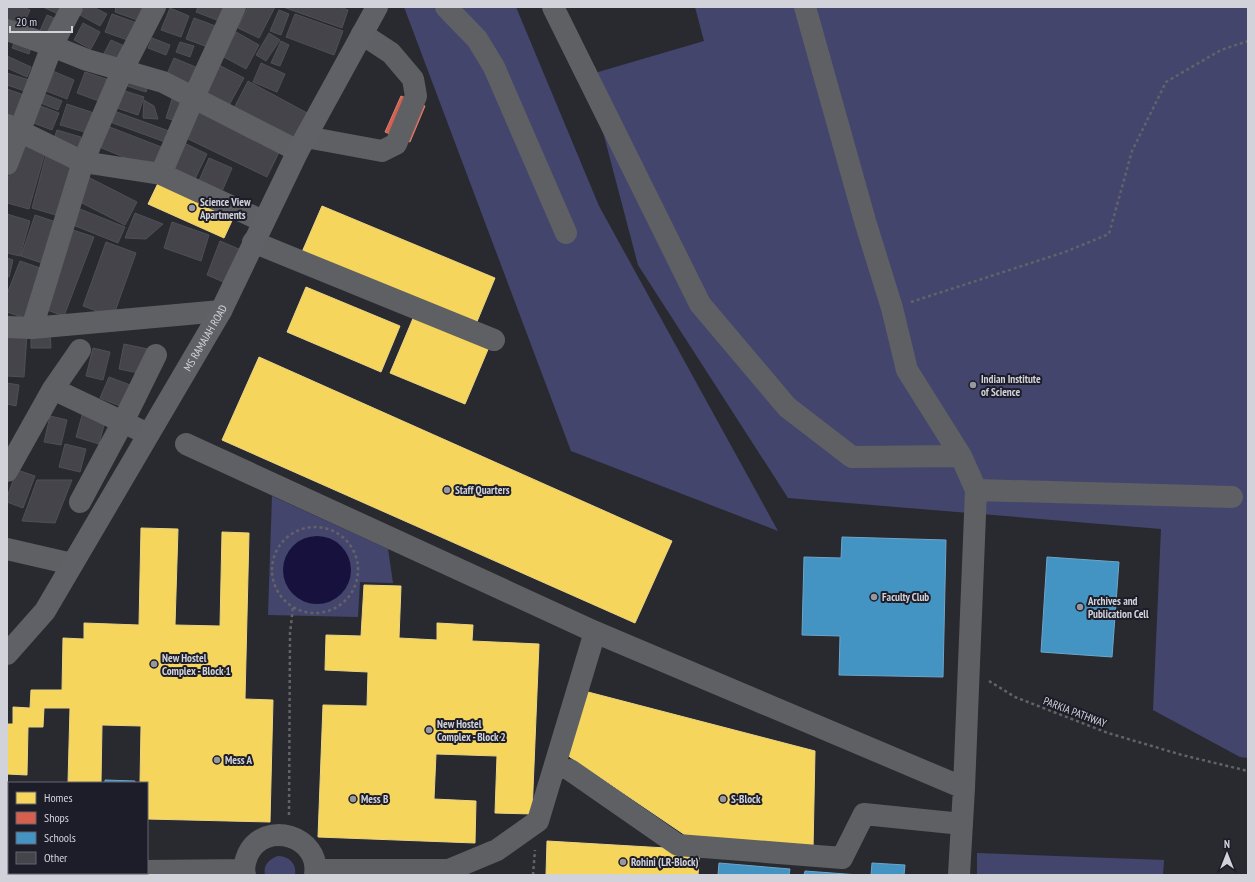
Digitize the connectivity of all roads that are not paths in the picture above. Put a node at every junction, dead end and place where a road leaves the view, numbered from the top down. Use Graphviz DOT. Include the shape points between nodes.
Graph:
graph roads {
  1 [pos="72,7"];
  2 [pos="155,7"];
  3 [pos="235,7"];
  4 [pos="377,7"];
  5 [pos="446,7"];
  6 [pos="553,7"];
  7 [pos="805,7"];
  8 [pos="7,30"];
  9 [pos="362,34"];
  10 [pos="52,46"];
  11 [pos="122,71"];
  12 [pos="194,97"];
  13 [pos="13,128"];
  14 [pos="302,144"];
  15 [pos="83,162"];
  16 [pos="7,164"];
  17 [pos="161,174"];
  18 [pos="263,221"];
  19 [pos="566,233"];
  20 [pos="253,242"];
  21 [pos="221,311"];
  22 [pos="7,327"];
  23 [pos="32,328"];
  24 [pos="494,340"];
  25 [pos="80,350"];
  26 [pos="156,355"];
  27 [pos="53,389"];
  28 [pos="123,422"];
  29 [pos="148,434"];
  30 [pos="186,444"];
  31 [pos="961,456"];
  32 [pos="7,471"];
  33 [pos="976,490"];
  34 [pos="1232,497"];
  35 [pos="80,502"];
  36 [pos="7,549"];
  37 [pos="72,564"];
  38 [pos="595,632"];
  39 [pos="7,654"];
  40 [pos="570,770"];
  41 [pos="964,788"];
  42 [pos="962,824"];
  43 [pos="148,871"];
  44 [pos="315,872"];
  45 [pos="244,873"];
  46 [pos="959,875"];
  1 -- 10 [label="street"];
  2 -- 11 [label="street"];
  3 -- 12 [label="street"];
  4 -- 9 [label="main road, MS RAMAIAH ROAD"];
  5 -- 19 [label="street" via="477,39 494,67"];
  6 -- 31 [label="street" via="700,304 787,407 852,457"];
  7 -- 31 [label="street" via="892,308 907,370"];
  8 -- 10 [label="street"];
  9 -- 14 [label="main road, MS RAMAIAH ROAD"];
  9 -- 14 [label="street" via="391,52 413,79 416,96 396,144 382,151"];
  10 -- 11 [label="street"];
  10 -- 13 [label="street"];
  11 -- 12 [label="street" via="163,82"];
  11 -- 15 [label="street"];
  12 -- 14 [label="street"];
  12 -- 17 [label="street"];
  13 -- 15 [label="street"];
  13 -- 16 [label="street"];
  14 -- 18 [label="main road, MS RAMAIAH ROAD"];
  15 -- 17 [label="street"];
  15 -- 23 [label="street"];
  17 -- 18 [label="street"];
  18 -- 20 [label="main road, MS RAMAIAH ROAD"];
  20 -- 21 [label="main road, MS RAMAIAH ROAD"];
  20 -- 24 [label="street"];
  21 -- 23 [label="street"];
  21 -- 29 [label="main road, MS RAMAIAH ROAD"];
  22 -- 23 [label="street"];
  25 -- 27 [label="street"];
  26 -- 28 [label="street"];
  27 -- 28 [label="street"];
  27 -- 32 [label="street"];
  28 -- 29 [label="street"];
  28 -- 35 [label="street"];
  29 -- 37 [label="main road, MS RAMAIAH ROAD"];
  30 -- 38 [label="street"];
  31 -- 33 [label="street"];
  33 -- 34 [label="street"];
  33 -- 41 [label="street"];
  36 -- 37 [label="street"];
  37 -- 39 [label="main road, MS RAMAIAH ROAD" via="45,611"];
  38 -- 41 [label="street"];
  38 -- 44 [label="street" via="538,821 497,850 449,870"];
  40 -- 42 [label="street" via="678,845 842,858 864,814"];
  41 -- 42 [label="street"];
  42 -- 46 [label="street"];
  43 -- 45 [label="street"];
  44 -- 45 [label="street" via="314,858 308,848 300,840 278,835 267,837 250,850"];
}
